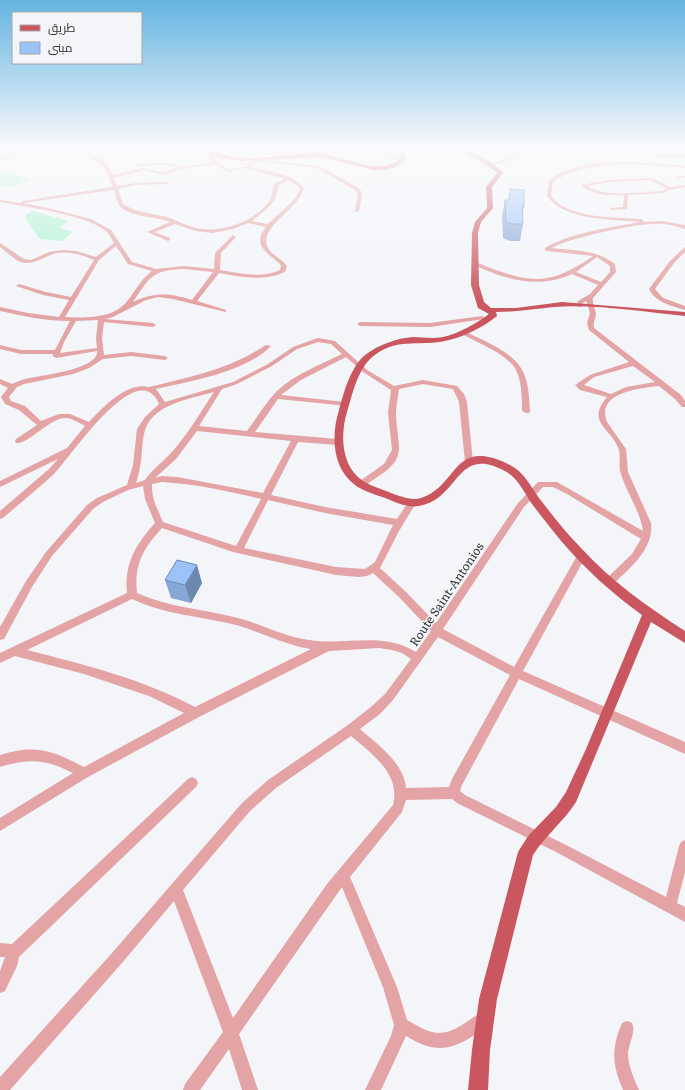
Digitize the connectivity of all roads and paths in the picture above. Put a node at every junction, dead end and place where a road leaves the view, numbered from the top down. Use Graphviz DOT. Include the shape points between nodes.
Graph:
graph roads {
  1 [pos="37,200"];
  2 [pos="119,200"];
  3 [pos="272,200"];
  4 [pos="295,200"];
  5 [pos="359,200"];
  6 [pos="490,200"];
  7 [pos="550,200"];
  8 [pos="626,200"];
  9 [pos="0,201"];
  10 [pos="16,203"];
  11 [pos="612,209"];
  12 [pos="357,211"];
  13 [pos="685,220"];
  14 [pos="247,221"];
  15 [pos="174,222"];
  16 [pos="657,222"];
  17 [pos="270,226"];
  18 [pos="685,227"];
  19 [pos="234,238"];
  20 [pos="168,239"];
  21 [pos="118,243"];
  22 [pos="0,245"];
  23 [pos="685,249"];
  24 [pos="596,255"];
  25 [pos="97,259"];
  26 [pos="476,264"];
  27 [pos="217,270"];
  28 [pos="156,271"];
  29 [pos="572,272"];
  30 [pos="601,284"];
  31 [pos="19,286"];
  32 [pos="72,299"];
  33 [pos="193,302"];
  34 [pos="479,302"];
  35 [pos="592,303"];
  36 [pos="0,309"];
  37 [pos="121,310"];
  38 [pos="683,310"];
  39 [pos="224,311"];
  40 [pos="492,313"];
  41 [pos="482,316"];
  42 [pos="62,318"];
  43 [pos="74,319"];
  44 [pos="102,319"];
  45 [pos="360,324"];
  46 [pos="153,325"];
  47 [pos="462,332"];
  48 [pos="268,346"];
  49 [pos="0,347"];
  50 [pos="100,349"];
  51 [pos="56,352"];
  52 [pos="347,355"];
  53 [pos="101,357"];
  54 [pos="165,358"];
  55 [pos="634,363"];
  56 [pos="364,366"];
  57 [pos="0,381"];
  58 [pos="661,384"];
  59 [pos="12,387"];
  60 [pos="149,389"];
  61 [pos="395,389"];
  62 [pos="219,390"];
  63 [pos="611,396"];
  64 [pos="276,397"];
  65 [pos="2,398"];
  66 [pos="345,404"];
  67 [pos="163,405"];
  68 [pos="685,405"];
  69 [pos="526,411"];
  70 [pos="44,424"];
  71 [pos="90,425"];
  72 [pos="194,428"];
  73 [pos="250,433"];
  74 [pos="296,439"];
  75 [pos="19,442"];
  76 [pos="338,442"];
  77 [pos="70,449"];
  78 [pos="469,462"];
  79 [pos="0,484"];
  80 [pos="148,484"];
  81 [pos="360,485"];
  82 [pos="131,486"];
  83 [pos="530,494"];
  84 [pos="266,497"];
  85 [pos="412,502"];
  86 [pos="0,516"];
  87 [pos="399,523"];
  88 [pos="160,524"];
  89 [pos="646,538"];
  90 [pos="238,550"];
  91 [pos="581,556"];
  92 [pos="374,568"];
  93 [pos="609,582"];
  94 [pos="132,595"];
  95 [pos="648,614"];
  96 [pos="437,631"];
  97 [pos="0,636"];
  98 [pos="685,638"];
  99 [pos="330,646"];
  100 [pos="15,651"];
  101 [pos="0,658"];
  102 [pos="418,658"];
  103 [pos="516,673"];
  104 [pos="195,713"];
  105 [pos="607,714"];
  106 [pos="352,729"];
  107 [pos="685,748"];
  108 [pos="0,761"];
  109 [pos="84,773"];
  110 [pos="192,783"];
  111 [pos="454,793"];
  112 [pos="402,794"];
  113 [pos="0,825"];
  114 [pos="537,836"];
  115 [pos="685,846"];
  116 [pos="343,875"];
  117 [pos="176,888"];
  118 [pos="670,906"];
  119 [pos="685,915"];
  120 [pos="6,952"];
  121 [pos="0,986"];
  122 [pos="484,1019"];
  123 [pos="401,1025"];
  124 [pos="628,1028"];
  125 [pos="231,1033"];
  126 [pos="0,1089"];
  127 [pos="191,1090"];
  128 [pos="250,1090"];
  129 [pos="373,1090"];
  130 [pos="478,1090"];
  131 [pos="631,1090"];
  1 -- 10 [label="street"];
  2 -- 15 [label="street" via="126,208 139,214"];
  3 -- 14 [label="street"];
  4 -- 17 [label="street"];
  5 -- 12 [label="street"];
  6 -- 26 [label="main road" via="490,208 476,228"];
  7 -- 16 [label="street" via="567,211"];
  8 -- 11 [label="street" via="625,208"];
  9 -- 10 [label="street"];
  10 -- 21 [label="street" via="89,220 109,231"];
  13 -- 16 [label="street"];
  14 -- 15 [label="street" via="209,231"];
  14 -- 17 [label="street"];
  15 -- 20 [label="street" via="150,232"];
  16 -- 18 [label="street"];
  16 -- 24 [label="street" via="620,227 549,246 547,249 577,250"];
  17 -- 27 [label="street" via="263,240 264,247 282,263 283,271 256,276"];
  19 -- 27 [label="street" via="219,251"];
  21 -- 25 [label="street"];
  21 -- 28 [label="street" via="130,263"];
  22 -- 25 [label="street" via="24,261 62,251 74,251"];
  23 -- 38 [label="street" via="672,262 653,291"];
  24 -- 29 [label="street"];
  24 -- 30 [label="street" via="606,259 614,269"];
  25 -- 32 [label="street"];
  26 -- 29 [label="street" via="510,277 532,280 555,278"];
  26 -- 34 [label="main road" via="475,285"];
  27 -- 28 [label="street" via="184,267"];
  27 -- 33 [label="street"];
  28 -- 37 [label="street" via="140,284"];
  29 -- 30 [label="street"];
  30 -- 35 [label="street"];
  31 -- 32 [label="street"];
  32 -- 42 [label="street"];
  33 -- 37 [label="street" via="166,295 153,295"];
  33 -- 39 [label="street"];
  34 -- 40 [label="main road"];
  34 -- 41 [label="main road"];
  35 -- 38 [label="main road"];
  35 -- 40 [label="main road"];
  35 -- 55 [label="street" via="593,313 589,322 591,329"];
  36 -- 42 [label="street"];
  37 -- 44 [label="street"];
  40 -- 41 [label="main road"];
  40 -- 41 [label="main road"];
  41 -- 45 [label="street" via="430,325"];
  41 -- 47 [label="main road"];
  42 -- 43 [label="street"];
  43 -- 44 [label="street"];
  43 -- 51 [label="street"];
  44 -- 46 [label="street"];
  44 -- 50 [label="street"];
  47 -- 56 [label="main road" via="439,340 401,342 374,353"];
  47 -- 69 [label="street" via="516,366 523,382"];
  48 -- 60 [label="street" via="242,362 218,372"];
  49 -- 51 [label="street" via="21,352"];
  50 -- 51 [label="street" via="59,356 56,356"];
  50 -- 53 [label="street"];
  52 -- 56 [label="street"];
  52 -- 62 [label="street" via="328,340 308,342 255,374"];
  52 -- 64 [label="street" via="304,375"];
  53 -- 54 [label="street" via="131,354"];
  53 -- 59 [label="street" via="66,373"];
  55 -- 58 [label="street"];
  55 -- 63 [label="street" via="592,376 579,385"];
  56 -- 61 [label="street"];
  56 -- 66 [label="main road" via="356,377"];
  57 -- 59 [label="street"];
  58 -- 63 [label="street" via="629,388"];
  58 -- 68 [label="street"];
  59 -- 65 [label="street"];
  60 -- 67 [label="street" via="156,393"];
  60 -- 71 [label="street" via="139,389 121,397 108,406"];
  61 -- 78 [label="street" via="423,382 451,385 457,389 463,402"];
  61 -- 81 [label="street" via="392,407 396,450 394,456 389,464"];
  62 -- 67 [label="street"];
  62 -- 72 [label="street"];
  63 -- 89 [label="street" via="602,410 602,418 624,451 624,472 647,526"];
  64 -- 66 [label="street"];
  64 -- 73 [label="street"];
  65 -- 70 [label="street" via="24,409 34,420"];
  66 -- 76 [label="main road" via="338,426"];
  67 -- 82 [label="street" via="141,428"];
  70 -- 71 [label="street" via="62,416 70,416"];
  70 -- 75 [label="street"];
  71 -- 77 [label="street"];
  72 -- 73 [label="street"];
  72 -- 80 [label="street"];
  73 -- 74 [label="street"];
  74 -- 76 [label="street"];
  74 -- 84 [label="street"];
  76 -- 81 [label="main road" via="348,473"];
  77 -- 79 [label="street"];
  77 -- 86 [label="street" via="52,471"];
  78 -- 83 [label="main road" via="488,461 508,468 519,477"];
  78 -- 85 [label="main road" via="460,467 435,495 424,501"];
  80 -- 82 [label="street"];
  80 -- 84 [label="street" via="162,480 177,480"];
  80 -- 88 [label="street" via="151,505"];
  81 -- 85 [label="main road"];
  82 -- 97 [label="street" via="100,500 79,518 37,570"];
  83 -- 89 [label="street" via="541,484 554,484"];
  83 -- 91 [label="main road"];
  83 -- 96 [label="street, Route Saint-Antonios"];
  84 -- 87 [label="street"];
  84 -- 90 [label="street"];
  85 -- 87 [label="street"];
  87 -- 92 [label="street" via="382,559"];
  88 -- 90 [label="street"];
  88 -- 94 [label="street" via="142,544 134,558"];
  89 -- 93 [label="street" via="637,552"];
  90 -- 92 [label="street" via="351,573 367,572"];
  91 -- 93 [label="main road"];
  91 -- 103 [label="street"];
  92 -- 96 [label="street"];
  93 -- 95 [label="main road"];
  94 -- 99 [label="street, Route Saint-Antonios" via="148,602 237,622 298,643"];
  94 -- 100 [label="street"];
  95 -- 98 [label="main road"];
  95 -- 105 [label="main road"];
  96 -- 102 [label="street, Route Saint-Antonios"];
  96 -- 103 [label="street"];
  99 -- 102 [label="street, Route Saint-Antonios" via="391,644 405,649"];
  99 -- 104 [label="street"];
  100 -- 101 [label="street"];
  100 -- 104 [label="street" via="142,687 169,698"];
  102 -- 106 [label="street" via="389,697"];
  103 -- 105 [label="street"];
  103 -- 111 [label="street" via="456,783"];
  104 -- 109 [label="street"];
  105 -- 107 [label="street"];
  105 -- 114 [label="main road" via="571,796 561,812"];
  106 -- 112 [label="street" via="396,774"];
  106 -- 117 [label="street" via="289,772 246,806"];
  108 -- 109 [label="street" via="22,754 42,754 54,757"];
  109 -- 113 [label="street"];
  110 -- 120 [label="street"];
  111 -- 112 [label="street"];
  111 -- 114 [label="street"];
  112 -- 116 [label="street" via="398,808"];
  114 -- 118 [label="street"];
  114 -- 122 [label="main road" via="529,846 522,865"];
  115 -- 118 [label="street"];
  116 -- 123 [label="street" via="390,987"];
  116 -- 125 [label="street"];
  117 -- 125 [label="street"];
  117 -- 126 [label="street"];
  118 -- 119 [label="street"];
  120 -- 121 [label="street" via="10,966"];
  122 -- 123 [label="street" via="446,1042 431,1042"];
  122 -- 130 [label="main road"];
  123 -- 129 [label="street" via="398,1038"];
  124 -- 131 [label="street" via="620,1046 623,1071"];
  125 -- 127 [label="street"];
  125 -- 128 [label="street"];
}
